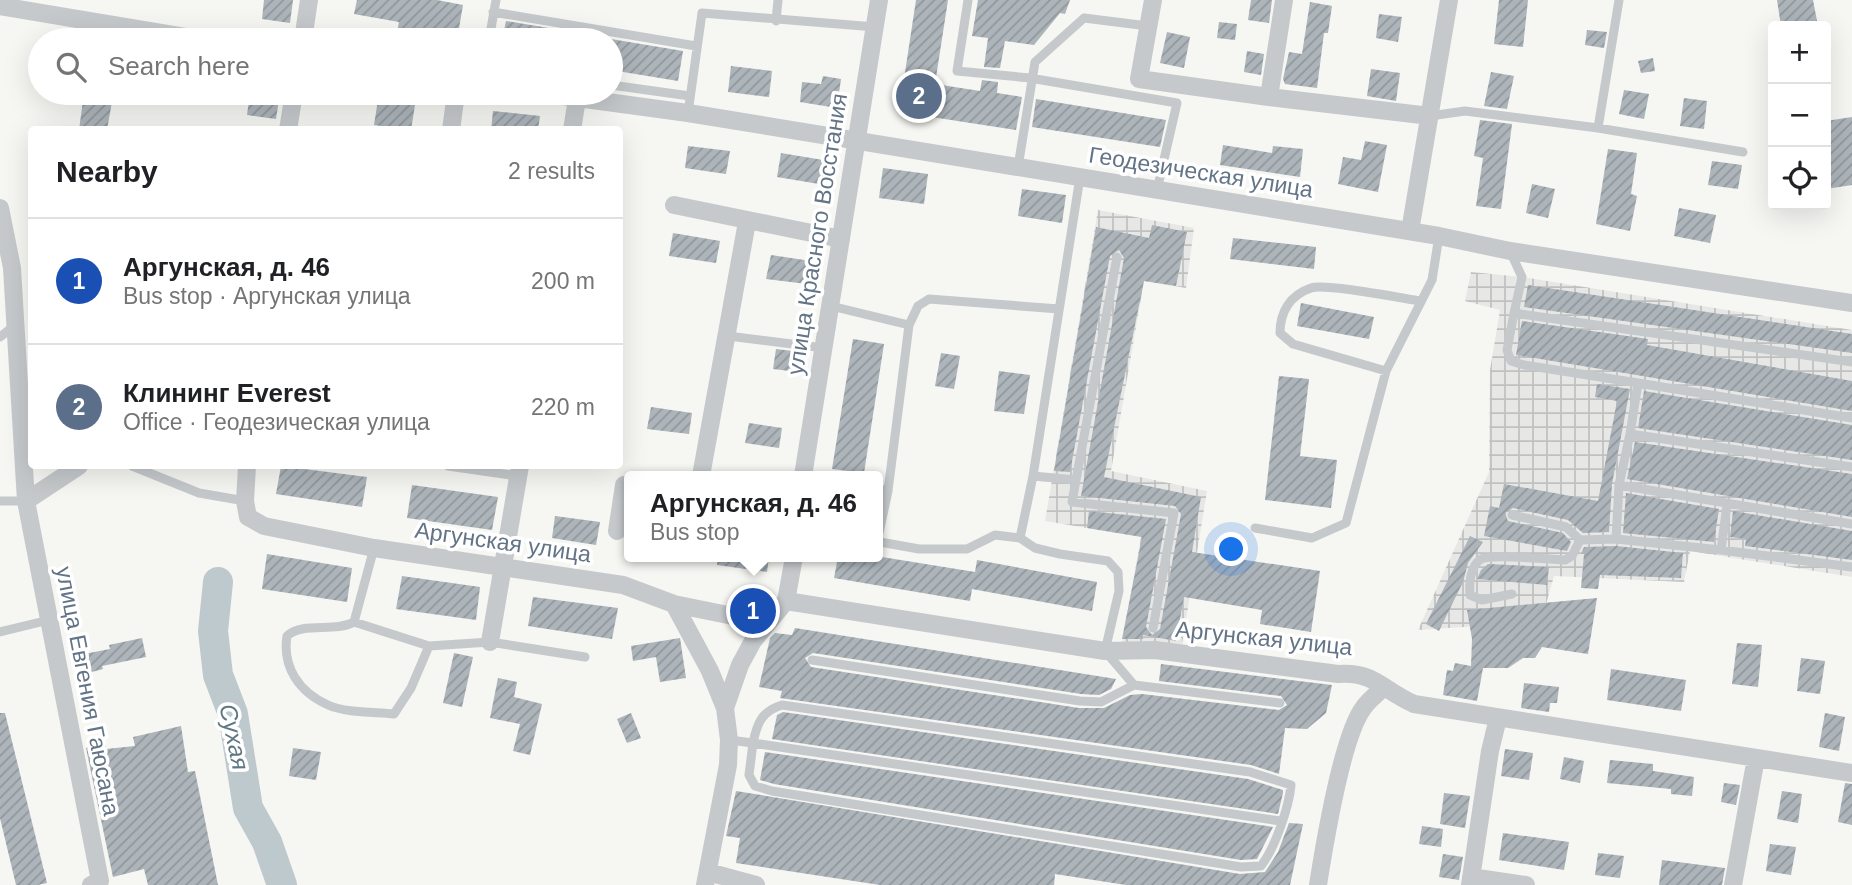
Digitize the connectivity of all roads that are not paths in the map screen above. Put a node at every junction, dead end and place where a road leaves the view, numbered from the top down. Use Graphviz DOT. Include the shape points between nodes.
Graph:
graph roads {
  1 [pos="309,0"];
  2 [pos="496,0"];
  3 [pos="778,0"];
  4 [pos="879,0"];
  5 [pos="968,0"];
  6 [pos="1153,0"];
  7 [pos="1284,0"];
  8 [pos="1449,0"];
  9 [pos="1619,0"];
  10 [pos="0,6"];
  11 [pos="493,12"];
  12 [pos="776,21"];
  13 [pos="1148,26"];
  14 [pos="875,27"];
  15 [pos="131,28"];
  16 [pos="305,28"];
  17 [pos="491,28"];
  18 [pos="589,28"];
  19 [pos="623,34"];
  20 [pos="696,46"];
  21 [pos="1030,78"];
  22 [pos="623,88"];
  23 [pos="1269,97"];
  24 [pos="623,101"];
  25 [pos="292,105"];
  26 [pos="454,105"];
  27 [pos="576,105"];
  28 [pos="689,105"];
  29 [pos="1430,116"];
  30 [pos="289,126"];
  31 [pos="452,126"];
  32 [pos="573,126"];
  33 [pos="1598,128"];
  34 [pos="855,140"];
  35 [pos="1743,152"];
  36 [pos="1018,167"];
  37 [pos="1080,177"];
  38 [pos="1157,190"];
  39 [pos="674,205"];
  40 [pos="0,208"];
  41 [pos="747,222"];
  42 [pos="1410,231"];
  43 [pos="1438,236"];
  44 [pos="841,239"];
  45 [pos="1510,251"];
  46 [pos="1117,257"];
  47 [pos="6,269"];
  48 [pos="1420,301"];
  49 [pos="1852,303"];
  50 [pos="831,306"];
  51 [pos="1059,309"];
  52 [pos="1514,313"];
  53 [pos="16,324"];
  54 [pos="909,326"];
  55 [pos="728,336"];
  56 [pos="0,337"];
  57 [pos="824,348"];
  58 [pos="1852,362"];
  59 [pos="1386,371"];
  60 [pos="1638,383"];
  61 [pos="1852,418"];
  62 [pos="1630,434"];
  63 [pos="1852,467"];
  64 [pos="74,469"];
  65 [pos="139,469"];
  66 [pos="247,469"];
  67 [pos="491,469"];
  68 [pos="519,471"];
  69 [pos="702,471"];
  70 [pos="805,471"];
  71 [pos="1033,475"];
  72 [pos="1076,480"];
  73 [pos="624,485"];
  74 [pos="1619,485"];
  75 [pos="883,490"];
  76 [pos="888,491"];
  77 [pos="0,501"];
  78 [pos="26,501"];
  79 [pos="244,501"];
  80 [pos="1727,505"];
  81 [pos="1512,515"];
  82 [pos="883,516"];
  83 [pos="1852,524"];
  84 [pos="1255,528"];
  85 [pos="617,531"];
  86 [pos="1020,538"];
  87 [pos="1616,539"];
  88 [pos="1580,540"];
  89 [pos="883,543"];
  90 [pos="374,548"];
  91 [pos="1721,550"];
  92 [pos="793,562"];
  93 [pos="504,567"];
  94 [pos="1852,567"];
  95 [pos="1513,594"];
  96 [pos="786,601"];
  97 [pos="674,604"];
  98 [pos="49,620"];
  99 [pos="354,622"];
  100 [pos="766,623"];
  101 [pos="1153,628"];
  102 [pos="0,632"];
  103 [pos="490,642"];
  104 [pos="429,646"];
  105 [pos="1105,651"];
  106 [pos="585,657"];
  107 [pos="812,660"];
  108 [pos="1134,685"];
  109 [pos="1383,688"];
  110 [pos="1280,703"];
  111 [pos="725,708"];
  112 [pos="1499,718"];
  113 [pos="729,740"];
  114 [pos="753,743"];
  115 [pos="1756,758"];
  116 [pos="1852,773"];
  117 [pos="1280,821"];
  118 [pos="706,878"];
  119 [pos="1470,881"];
  120 [pos="91,885"];
  121 [pos="756,885"];
  122 [pos="1318,885"];
  123 [pos="1525,885"];
  124 [pos="1733,885"];
  1 -- 16 [label="street"];
  2 -- 11 [label="lane"];
  3 -- 12 [label="lane"];
  4 -- 14 [label="street, улица Красного Восстания"];
  5 -- 21 [label="lane" via="957,71"];
  6 -- 13 [label="street"];
  7 -- 23 [label="street"];
  8 -- 29 [label="street"];
  9 -- 33 [label="lane"];
  10 -- 15 [label="street"];
  11 -- 17 [label="lane"];
  11 -- 18 [label="lane"];
  12 -- 14 [label="lane"];
  12 -- 20 [label="lane" via="702,13"];
  13 -- 21 [label="lane" via="1084,18 1035,62"];
  13 -- 23 [label="street" via="1139,79"];
  14 -- 34 [label="street, улица Красного Восстания"];
  19 -- 20 [label="lane"];
  20 -- 28 [label="lane"];
  21 -- 36 [label="lane"];
  21 -- 38 [label="lane" via="1177,103"];
  22 -- 28 [label="lane"];
  23 -- 29 [label="street"];
  24 -- 28 [label="street, Геодезическая улица"];
  25 -- 30 [label="street"];
  26 -- 31 [label="street"];
  27 -- 32 [label="street"];
  28 -- 34 [label="street, Геодезическая улица"];
  29 -- 33 [label="lane" via="1465,111"];
  29 -- 42 [label="street"];
  33 -- 35 [label="lane"];
  34 -- 36 [label="street, Геодезическая улица"];
  34 -- 44 [label="street, улица Красного Восстания"];
  36 -- 37 [label="street, Геодезическая улица"];
  37 -- 38 [label="street, Геодезическая улица"];
  37 -- 51 [label="lane"];
  38 -- 42 [label="street, Геодезическая улица"];
  39 -- 41 [label="street"];
  40 -- 47 [label="street, улица Евгения Гаюсана"];
  41 -- 44 [label="street"];
  41 -- 55 [label="street"];
  42 -- 43 [label="street, Геодезическая улица"];
  43 -- 45 [label="street, Геодезическая улица"];
  43 -- 48 [label="lane" via="1432,280"];
  44 -- 50 [label="street, улица Красного Восстания"];
  45 -- 49 [label="street, Геодезическая улица"];
  45 -- 52 [label="lane" via="1521,277"];
  46 -- 72 [label="lane"];
  47 -- 53 [label="street, улица Евгения Гаюсана"];
  48 -- 59 [label="lane"];
  48 -- 59 [label="lane" via="1313,286 1288,301 1280,333 1293,344"];
  50 -- 54 [label="lane"];
  50 -- 57 [label="street, улица Красного Восстания"];
  51 -- 54 [label="lane" via="929,299 918,306"];
  51 -- 71 [label="lane"];
  52 -- 58 [label="lane"];
  52 -- 60 [label="lane" via="1507,350 1511,360"];
  53 -- 56 [label="lane"];
  53 -- 78 [label="street, улица Евгения Гаюсана"];
  54 -- 76 [label="lane"];
  55 -- 57 [label="lane"];
  55 -- 69 [label="street"];
  57 -- 70 [label="street, улица Красного Восстания"];
  59 -- 84 [label="lane" via="1346,523 1312,538"];
  60 -- 61 [label="lane"];
  60 -- 62 [label="lane"];
  62 -- 63 [label="lane"];
  62 -- 74 [label="lane"];
  64 -- 78 [label="street"];
  65 -- 79 [label="lane" via="199,493"];
  66 -- 79 [label="street"];
  67 -- 68 [label="lane"];
  68 -- 93 [label="street"];
  71 -- 72 [label="lane"];
  71 -- 86 [label="lane"];
  72 -- 101 [label="lane" via="1072,502 1174,513"];
  73 -- 85 [label="street"];
  74 -- 80 [label="lane"];
  74 -- 87 [label="lane"];
  75 -- 76 [label="lane"];
  76 -- 82 [label="lane"];
  77 -- 78 [label="lane"];
  78 -- 98 [label="street, улица Евгения Гаюсана"];
  79 -- 90 [label="street, Аргунская улица" via="248,517 264,526"];
  80 -- 83 [label="lane"];
  80 -- 91 [label="lane"];
  81 -- 88 [label="lane" via="1566,527"];
  86 -- 89 [label="lane" via="995,535 967,549 919,549"];
  86 -- 105 [label="lane" via="1035,548 1108,561 1118,572 1119,591"];
  87 -- 88 [label="lane"];
  87 -- 91 [label="lane"];
  88 -- 95 [label="lane" via="1573,556 1564,560 1488,557 1476,564 1470,595 1482,600"];
  90 -- 93 [label="street, Аргунская улица"];
  90 -- 99 [label="lane"];
  91 -- 94 [label="lane"];
  92 -- 96 [label="street"];
  93 -- 97 [label="street, Аргунская улица" via="623,585"];
  93 -- 103 [label="street"];
  96 -- 100 [label="street"];
  96 -- 105 [label="street, Аргунская улица"];
  97 -- 100 [label="street, Аргунская улица"];
  97 -- 111 [label="street"];
  98 -- 102 [label="lane"];
  98 -- 120 [label="street, улица Евгения Гаюсана" via="100,881"];
  99 -- 104 [label="lane"];
  99 -- 104 [label="lane" via="344,627 294,629 288,636 285,661 297,683 329,705 394,714"];
  100 -- 111 [label="street" via="740,665"];
  103 -- 104 [label="lane"];
  103 -- 106 [label="lane"];
  105 -- 108 [label="lane"];
  105 -- 109 [label="street, Аргунская улица" via="1155,650 1338,674 1357,672 1373,677"];
  107 -- 108 [label="lane" via="1090,701 1113,698"];
  108 -- 110 [label="lane"];
  109 -- 112 [label="street, Аргунская улица" via="1413,704"];
  109 -- 122 [label="street" via="1363,708 1354,727"];
  111 -- 113 [label="street"];
  112 -- 115 [label="street, Аргунская улица"];
  112 -- 119 [label="street"];
  113 -- 114 [label="lane"];
  113 -- 118 [label="street"];
  114 -- 117 [label="lane"];
  114 -- 117 [label="lane" via="756,726 767,709 782,705 1251,772 1291,785 1289,806"];
  114 -- 117 [label="lane" via="749,775 755,786 772,791 1241,867 1261,866 1273,850"];
  115 -- 116 [label="street, Аргунская улица"];
  115 -- 124 [label="street"];
  118 -- 121 [label="street"];
  119 -- 123 [label="street"];
}
